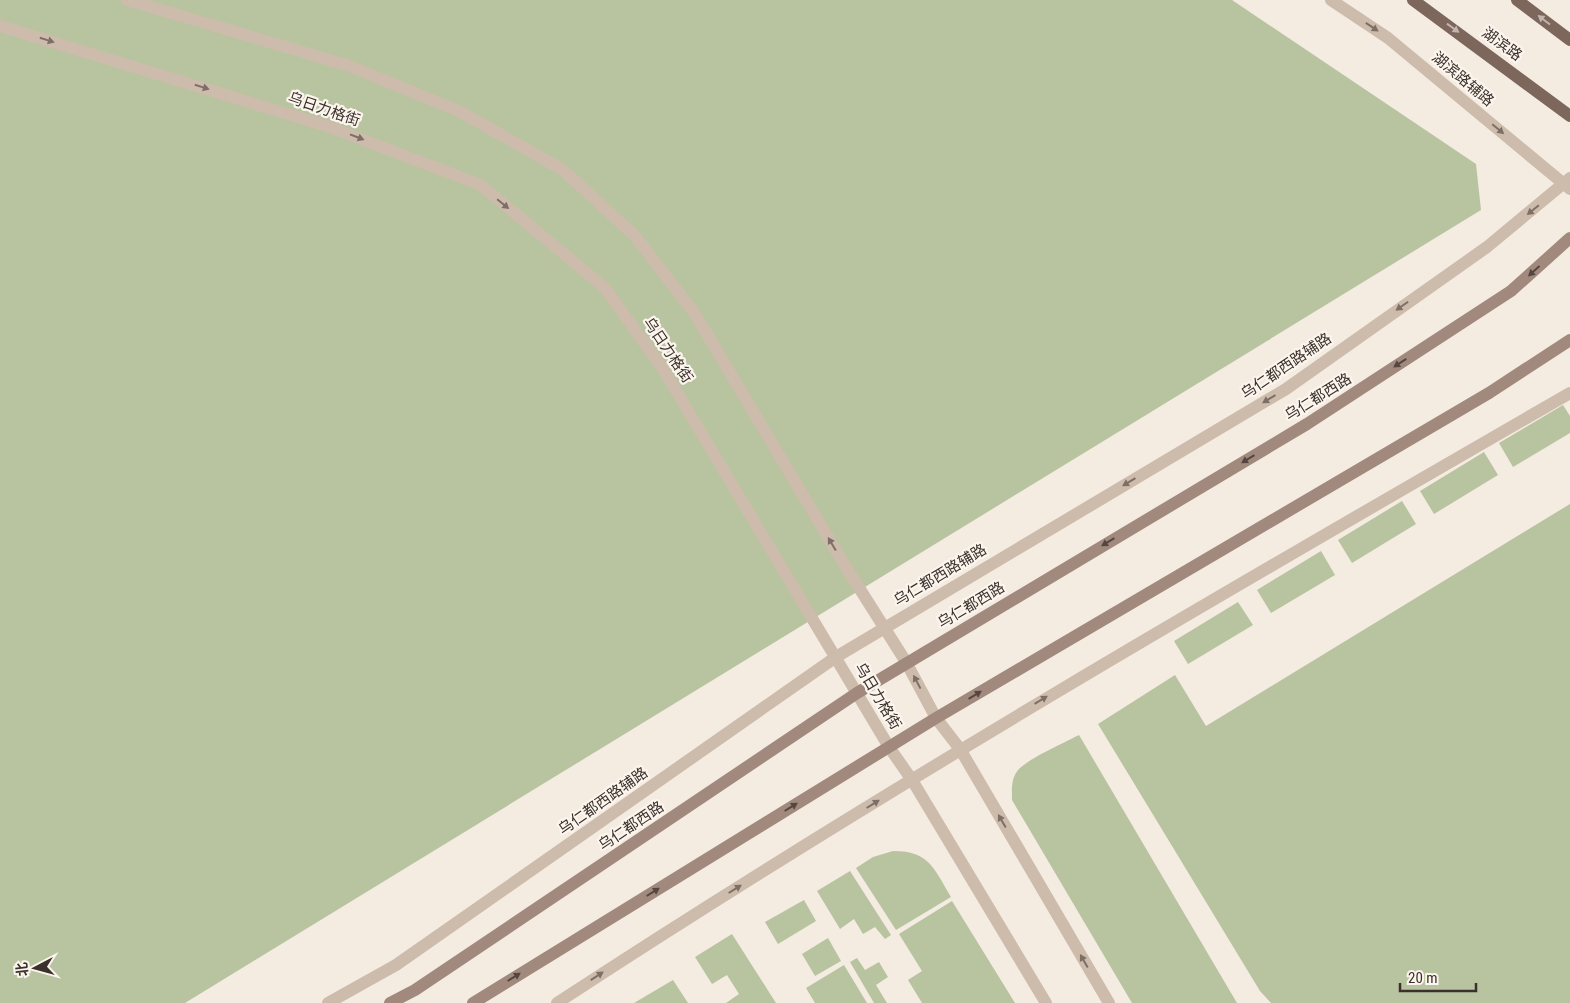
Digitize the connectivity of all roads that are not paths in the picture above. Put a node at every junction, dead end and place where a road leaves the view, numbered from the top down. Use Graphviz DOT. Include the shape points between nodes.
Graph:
graph roads {
  1 [pos="127,0"];
  2 [pos="1331,0"];
  3 [pos="1413,0"];
  4 [pos="1517,0"];
  5 [pos="0,26"];
  6 [pos="1570,40"];
  7 [pos="1570,116"];
  8 [pos="1568,184"];
  9 [pos="1570,238"];
  10 [pos="1570,340"];
  11 [pos="1570,393"];
  12 [pos="884,628"];
  13 [pos="836,657"];
  14 [pos="906,662"];
  15 [pos="858,693"];
  16 [pos="936,718"];
  17 [pos="890,747"];
  18 [pos="960,749"];
  19 [pos="912,780"];
  20 [pos="328,1003"];
  21 [pos="390,1003"];
  22 [pos="473,1003"];
  23 [pos="557,1003"];
  24 [pos="1046,1003"];
  25 [pos="1109,1003"];
  12 -- 1 [label="street, one-way" via="694,314 635,236 563,170 459,111 347,65"];
  2 -- 8 [label="street, 湖滨路辅路, one-way" via="1388,38"];
  3 -- 7 [label="main road, 湖滨路, one-way"];
  6 -- 4 [label="main road, one-way"];
  5 -- 13 [label="street, 乌日力格街, one-way" via="327,126 481,185 605,288 663,369"];
  8 -- 12 [label="street, 乌仁都西路辅路, one-way" via="1487,247 1286,389"];
  9 -- 14 [label="main road, 乌仁都西路, one-way" via="1511,291 1308,424"];
  16 -- 10 [label="main road, one-way" via="1488,393"];
  18 -- 11 [label="street, one-way" via="1166,625"];
  12 -- 13 [label="street, 乌仁都西路辅路"];
  12 -- 14 [label="street"];
  13 -- 15 [label="street, 乌日力格街"];
  13 -- 20 [label="street, 乌仁都西路辅路" via="396,965"];
  14 -- 15 [label="main road, 乌仁都西路"];
  16 -- 14 [label="street, one-way"];
  15 -- 17 [label="street, 乌日力格街"];
  15 -- 21 [label="main road, 乌仁都西路"];
  16 -- 17 [label="main road"];
  16 -- 18 [label="street"];
  17 -- 19 [label="street, 乌日力格街"];
  22 -- 17 [label="main road, one-way"];
  18 -- 19 [label="street"];
  25 -- 18 [label="street, one-way"];
  23 -- 19 [label="street, one-way" via="663,933"];
  19 -- 24 [label="street, 乌日力格街"];
}
